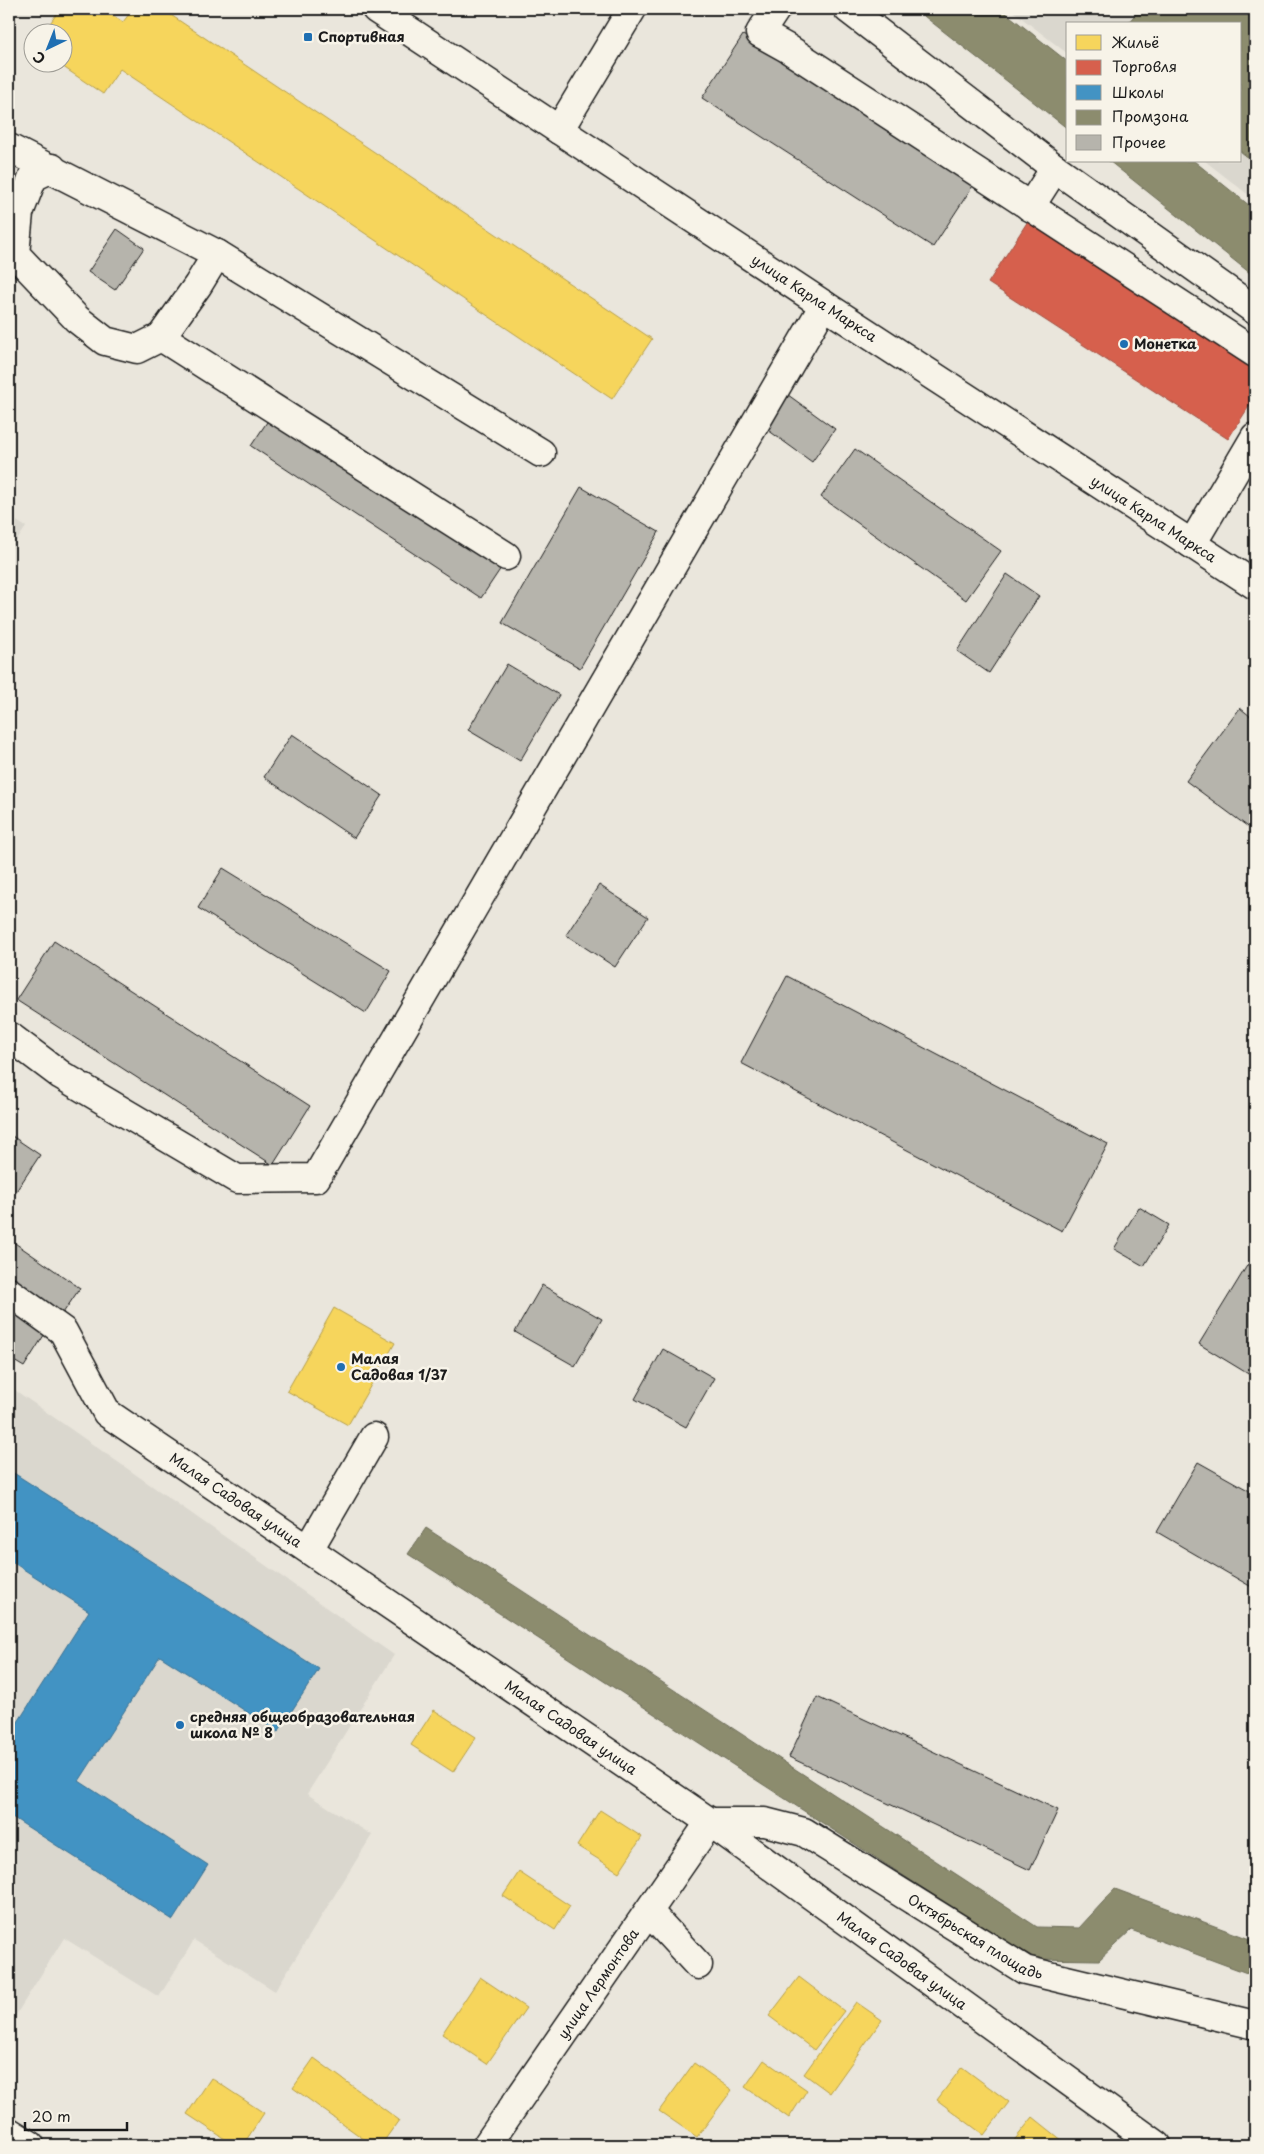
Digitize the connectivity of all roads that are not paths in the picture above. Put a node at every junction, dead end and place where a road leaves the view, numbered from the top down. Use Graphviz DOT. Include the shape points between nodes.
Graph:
graph roads {
  1 [pos="376,9"];
  2 [pos="632,9"];
  3 [pos="776,9"];
  4 [pos="848,9"];
  5 [pos="559,130"];
  6 [pos="9,148"];
  7 [pos="52,168"];
  8 [pos="1056,168"];
  9 [pos="1030,207"];
  10 [pos="217,254"];
  11 [pos="824,305"];
  12 [pos="1255,310"];
  13 [pos="162,337"];
  14 [pos="1255,353"];
  15 [pos="1255,436"];
  16 [pos="541,453"];
  17 [pos="1192,544"];
  18 [pos="506,556"];
  19 [pos="1255,585"];
  20 [pos="9,1036"];
  21 [pos="9,1292"];
  22 [pos="374,1438"];
  23 [pos="309,1549"];
  24 [pos="710,1822"];
  25 [pos="649,1912"];
  26 [pos="698,1965"];
  27 [pos="1255,2025"];
  28 [pos="9,2132"];
  29 [pos="30,2145"];
  30 [pos="487,2145"];
  31 [pos="1156,2145"];
  1 -- 5 [label="street, улица Карла Маркса"];
  2 -- 5 [label="street"];
  3 -- 9 [label="street" via="760,33"];
  4 -- 8 [label="street"];
  5 -- 11 [label="street, улица Карла Маркса"];
  6 -- 7 [label="street"];
  7 -- 10 [label="street"];
  7 -- 13 [label="street" via="33,177 19,213 15,254 77,319 105,342 137,349"];
  8 -- 9 [label="street"];
  8 -- 12 [label="street"];
  9 -- 14 [label="street"];
  10 -- 13 [label="street"];
  10 -- 16 [label="street"];
  11 -- 17 [label="street, улица Карла Маркса"];
  11 -- 20 [label="street" via="316,1178 237,1179 61,1075"];
  13 -- 18 [label="street"];
  15 -- 17 [label="street"];
  17 -- 19 [label="street, улица Карла Маркса"];
  21 -- 23 [label="street, Малая Садовая улица" via="63,1331 107,1412"];
  22 -- 23 [label="street"];
  23 -- 24 [label="street, Малая Садовая улица"];
  24 -- 25 [label="street, улица Лермонтова"];
  24 -- 27 [label="street, Октябрьская площадь" via="765,1822 804,1832 1025,1970"];
  24 -- 31 [label="street, Малая Садовая улица"];
  25 -- 26 [label="street"];
  25 -- 30 [label="street, улица Лермонтова"];
  28 -- 29 [label="street"];
}
